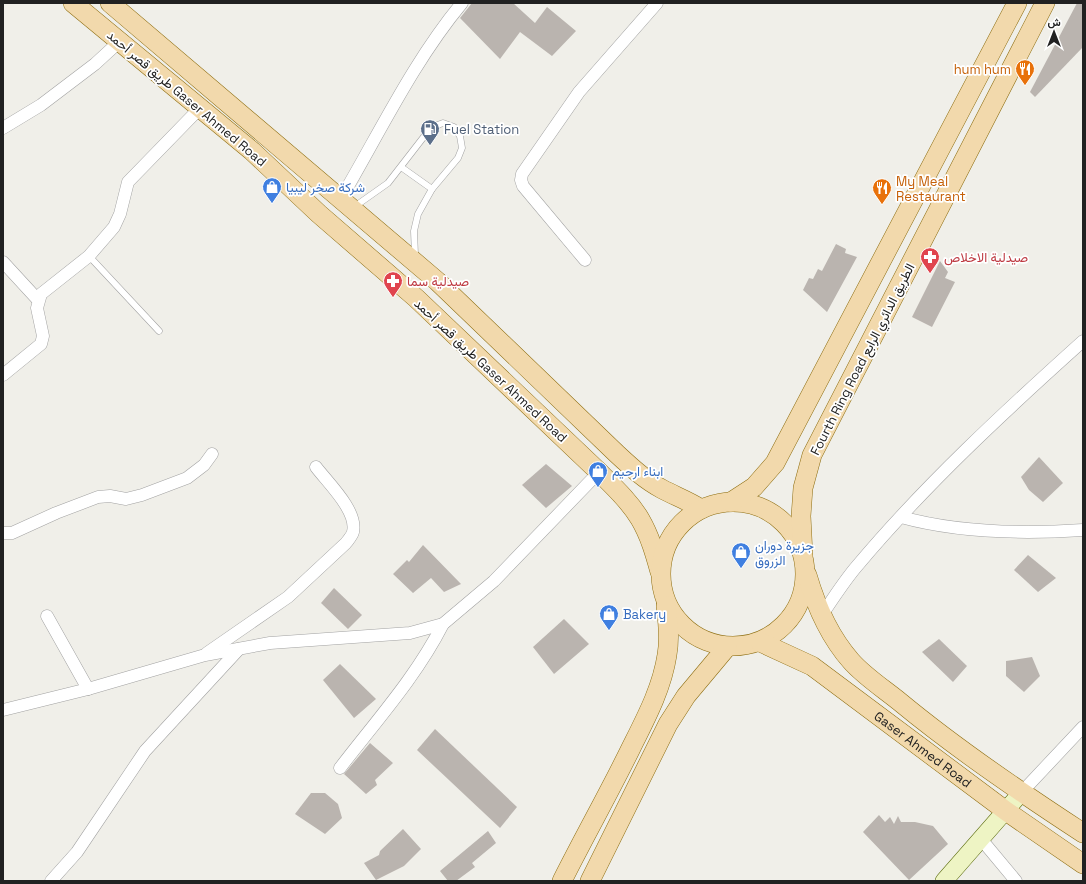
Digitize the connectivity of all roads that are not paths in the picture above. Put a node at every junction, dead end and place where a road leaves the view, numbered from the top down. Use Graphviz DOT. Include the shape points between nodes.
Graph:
graph roads {
  1 [pos="73,3"];
  2 [pos="110,3"];
  3 [pos="462,3"];
  4 [pos="657,3"];
  5 [pos="1017,3"];
  6 [pos="1046,3"];
  7 [pos="120,41"];
  8 [pos="200,108"];
  9 [pos="3,128"];
  10 [pos="401,167"];
  11 [pos="432,189"];
  12 [pos="346,204"];
  13 [pos="89,256"];
  14 [pos="585,260"];
  15 [pos="3,262"];
  16 [pos="416,262"];
  17 [pos="38,300"];
  18 [pos="159,331"];
  19 [pos="1083,341"];
  20 [pos="3,375"];
  21 [pos="212,454"];
  22 [pos="316,467"];
  23 [pos="599,472"];
  24 [pos="732,502"];
  25 [pos="701,509"];
  26 [pos="901,517"];
  27 [pos="1083,530"];
  28 [pos="3,533"];
  29 [pos="804,562"];
  30 [pos="660,572"];
  31 [pos="666,603"];
  32 [pos="48,616"];
  33 [pos="821,616"];
  34 [pos="444,624"];
  35 [pos="760,642"];
  36 [pos="727,647"];
  37 [pos="239,649"];
  38 [pos="205,655"];
  39 [pos="88,689"];
  40 [pos="3,710"];
  41 [pos="1083,726"];
  42 [pos="340,768"];
  43 [pos="1021,793"];
  44 [pos="1006,812"];
  45 [pos="1083,833"];
  46 [pos="981,839"];
  47 [pos="1083,864"];
  48 [pos="50,881"];
  49 [pos="562,881"];
  50 [pos="590,881"];
  51 [pos="944,881"];
  52 [pos="1016,881"];
  1 -- 7 [label="main road, طريق قصر أحمد Gaser Ahmed Road"];
  2 -- 12 [label="main road, طريق قصر أحمد Gaser Ahmed Road"];
  3 -- 12 [label="street" via="443,26 420,62"];
  4 -- 14 [label="street" via="578,92 522,174 523,186"];
  5 -- 24 [label="main road, Fourth Ring Road الطريق الدائري الرابع" via="775,463 754,487"];
  6 -- 29 [label="main road, Fourth Ring Road الطريق الدائري الرابع" via="812,455 803,488 801,516"];
  7 -- 8 [label="main road, طريق قصر أحمد Gaser Ahmed Road"];
  7 -- 9 [label="street" via="41,106"];
  8 -- 13 [label="street" via="128,182 114,227"];
  8 -- 23 [label="main road, طريق قصر أحمد Gaser Ahmed Road" via="252,151 319,214 416,298"];
  10 -- 11 [label="lane"];
  10 -- 11 [label="lane" via="435,126 443,123 454,127 460,136 462,148 458,158"];
  10 -- 12 [label="lane" via="388,183 369,198"];
  11 -- 16 [label="lane" via="418,214 414,230"];
  12 -- 16 [label="main road, طريق قصر أحمد Gaser Ahmed Road"];
  13 -- 17 [label="street" via="44,291"];
  13 -- 18 [label="lane"];
  15 -- 17 [label="street"];
  16 -- 25 [label="main road, طريق قصر أحمد Gaser Ahmed Road" via="617,454 662,489"];
  17 -- 20 [label="street" via="37,308 43,336 41,344"];
  19 -- 26 [label="street" via="1028,391"];
  21 -- 28 [label="street" via="204,465 187,478 126,499 98,497 12,533"];
  22 -- 38 [label="street" via="350,511 353,532 346,543 288,597"];
  23 -- 30 [label="main road, طريق قصر أحمد Gaser Ahmed Road" via="622,495 640,520 652,544"];
  23 -- 34 [label="street" via="494,581"];
  24 -- 25 [label="main road"];
  24 -- 29 [label="main road" via="748,503 776,516 797,540"];
  25 -- 30 [label="main road" via="676,528 665,549"];
  26 -- 27 [label="street" via="939,526 1019,532"];
  26 -- 33 [label="street" via="856,567"];
  29 -- 33 [label="main road, Gaser Ahmed Road"];
  29 -- 35 [label="main road" via="803,592 794,613 779,630"];
  30 -- 31 [label="main road" via="661,588"];
  31 -- 36 [label="main road" via="680,625 690,633 702,640"];
  31 -- 49 [label="main road" via="667,654 660,684 630,751"];
  32 -- 39 [label="street"];
  33 -- 43 [label="main road, Gaser Ahmed Road" via="834,639 852,662 949,742"];
  34 -- 37 [label="street" via="410,633 270,643"];
  34 -- 42 [label="street" via="414,674"];
  35 -- 36 [label="main road"];
  35 -- 44 [label="main road, Gaser Ahmed Road" via="812,666"];
  36 -- 50 [label="main road" via="686,696 668,724"];
  37 -- 38 [label="street"];
  37 -- 48 [label="street" via="144,750 77,852"];
  38 -- 39 [label="street"];
  39 -- 40 [label="street"];
  41 -- 43 [label="street"];
  43 -- 44 [label="street"];
  43 -- 45 [label="main road, Gaser Ahmed Road"];
  44 -- 46 [label="street"];
  44 -- 47 [label="main road, Gaser Ahmed Road"];
  46 -- 51 [label="street"];
  46 -- 52 [label="street"];
}
